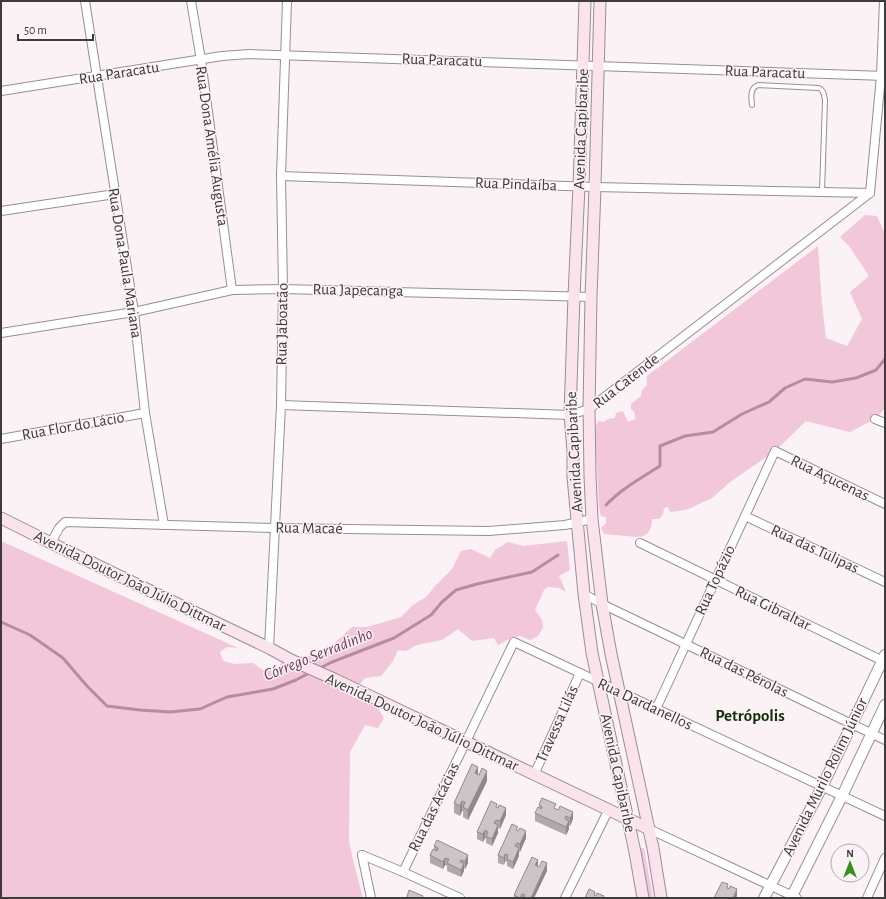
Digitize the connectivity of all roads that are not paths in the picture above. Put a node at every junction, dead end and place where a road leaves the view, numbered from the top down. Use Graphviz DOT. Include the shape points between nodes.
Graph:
graph roads {
  1 [pos="85,1"];
  2 [pos="191,1"];
  3 [pos="287,1"];
  4 [pos="585,1"];
  5 [pos="600,1"];
  6 [pos="884,1"];
  7 [pos="285,54"];
  8 [pos="200,60"];
  9 [pos="583,65"];
  10 [pos="598,66"];
  11 [pos="96,76"];
  12 [pos="883,76"];
  13 [pos="1,91"];
  14 [pos="752,105"];
  15 [pos="281,176"];
  16 [pos="579,186"];
  17 [pos="595,187"];
  18 [pos="822,192"];
  19 [pos="870,193"];
  20 [pos="115,194"];
  21 [pos="1,212"];
  22 [pos="283,289"];
  23 [pos="232,290"];
  24 [pos="574,296"];
  25 [pos="591,296"];
  26 [pos="134,312"];
  27 [pos="1,333"];
  28 [pos="281,405"];
  29 [pos="589,409"];
  30 [pos="145,413"];
  31 [pos="570,415"];
  32 [pos="875,419"];
  33 [pos="885,423"];
  34 [pos="1,439"];
  35 [pos="775,451"];
  36 [pos="885,504"];
  37 [pos="745,516"];
  38 [pos="1,518"];
  39 [pos="592,519"];
  40 [pos="578,522"];
  41 [pos="164,525"];
  42 [pos="275,528"];
  43 [pos="51,543"];
  44 [pos="640,543"];
  45 [pos="716,580"];
  46 [pos="885,582"];
  47 [pos="584,594"];
  48 [pos="602,604"];
  49 [pos="514,642"];
  50 [pos="686,644"];
  51 [pos="269,648"];
  52 [pos="884,659"];
  53 [pos="580,673"];
  54 [pos="598,682"];
  55 [pos="618,691"];
  56 [pos="885,705"];
  57 [pos="656,709"];
  58 [pos="852,724"];
  59 [pos="871,734"];
  60 [pos="885,740"];
  61 [pos="465,742"];
  62 [pos="534,775"];
  63 [pos="822,787"];
  64 [pos="842,796"];
  65 [pos="608,810"];
  66 [pos="885,816"];
  67 [pos="628,819"];
  68 [pos="649,830"];
  69 [pos="885,858"];
  70 [pos="403,872"];
  71 [pos="771,885"];
  72 [pos="794,897"];
  73 [pos="371,898"];
  74 [pos="460,898"];
  75 [pos="565,898"];
  76 [pos="643,898"];
  77 [pos="661,898"];
  78 [pos="764,898"];
  79 [pos="867,898"];
  1 -- 11 [label="street, Rua Dona Paula Mariana"];
  2 -- 8 [label="street, Rua Dona Amélia Augusta"];
  3 -- 7 [label="street, Rua Jaboatão"];
  4 -- 9 [label="main road, Avenida Capibaribe"];
  5 -- 10 [label="main road, Avenida Capibaribe"];
  6 -- 12 [label="street"];
  7 -- 8 [label="street, Rua Paracatu" via="249,54"];
  7 -- 9 [label="street, Rua Paracatu"];
  7 -- 15 [label="street, Rua Jaboatão"];
  8 -- 11 [label="street, Rua Paracatu"];
  8 -- 23 [label="street, Rua Dona Amélia Augusta"];
  9 -- 10 [label="street, Rua Paracatu"];
  9 -- 16 [label="main road, Avenida Capibaribe"];
  10 -- 12 [label="street, Rua Paracatu"];
  10 -- 17 [label="main road, Avenida Capibaribe"];
  11 -- 13 [label="street, Rua Paracatu"];
  11 -- 20 [label="street, Rua Dona Paula Mariana"];
  12 -- 19 [label="street"];
  14 -- 18 [label="lane" via="753,88 758,85 822,89"];
  15 -- 16 [label="street, Rua Pindaíba"];
  15 -- 22 [label="street, Rua Jaboatão"];
  16 -- 17 [label="street, Rua Pindaíba"];
  16 -- 24 [label="main road, Avenida Capibaribe"];
  17 -- 18 [label="street, Rua Pindaíba"];
  17 -- 25 [label="main road, Avenida Capibaribe"];
  18 -- 19 [label="street, Rua Pindaíba"];
  19 -- 29 [label="street, Rua Catende"];
  20 -- 21 [label="street"];
  20 -- 26 [label="street, Rua Dona Paula Mariana"];
  22 -- 23 [label="street, Rua Japecanga"];
  22 -- 24 [label="street, Rua Japecanga"];
  22 -- 28 [label="street, Rua Jaboatão"];
  23 -- 26 [label="street, Rua Japecanga"];
  24 -- 25 [label="street, Rua Japecanga"];
  24 -- 31 [label="main road, Avenida Capibaribe"];
  25 -- 29 [label="main road, Avenida Capibaribe"];
  26 -- 27 [label="street, Rua Japecanga"];
  26 -- 30 [label="street, Rua Dona Paula Mariana"];
  28 -- 31 [label="street, Rua Catende"];
  28 -- 42 [label="street, Rua Jaboatão"];
  29 -- 31 [label="street, Rua Catende"];
  29 -- 39 [label="main road, Avenida Capibaribe"];
  30 -- 34 [label="street, Rua Flor do Lácio"];
  30 -- 41 [label="street, Rua Dona Paula Mariana"];
  31 -- 40 [label="main road, Avenida Capibaribe"];
  32 -- 33 [label="street"];
  35 -- 36 [label="street, Rua Açucenas"];
  35 -- 37 [label="street, Rua Topázio"];
  37 -- 45 [label="street, Rua Topázio"];
  37 -- 46 [label="street, Rua das Tulipas"];
  38 -- 43 [label="main road, Avenida Doutor João Júlio Dittmar"];
  39 -- 40 [label="street, Rua Macaé"];
  39 -- 48 [label="main road, Avenida Capibaribe"];
  40 -- 42 [label="street, Rua Macaé" via="489,531"];
  40 -- 47 [label="main road, Avenida Capibaribe"];
  41 -- 42 [label="street, Rua Macaé"];
  41 -- 43 [label="street, Rua Macaé" via="65,522"];
  42 -- 51 [label="street, Rua Jaboatão"];
  43 -- 51 [label="main road, Avenida Doutor João Júlio Dittmar"];
  44 -- 45 [label="street, Rua Gibraltar"];
  45 -- 50 [label="street, Rua Topázio"];
  45 -- 52 [label="street, Rua Gibraltar"];
  47 -- 48 [label="street, Rua das Pérolas"];
  47 -- 54 [label="main road, Avenida Capibaribe"];
  48 -- 50 [label="street, Rua das Pérolas"];
  48 -- 55 [label="main road, Avenida Capibaribe"];
  49 -- 53 [label="street, Rua Dardanellos"];
  49 -- 61 [label="street, Rua das Acácias"];
  50 -- 57 [label="street, Rua Topázio"];
  50 -- 58 [label="street, Rua das Pérolas"];
  51 -- 61 [label="main road, Avenida Doutor João Júlio Dittmar"];
  52 -- 58 [label="street, Avenida Murilo Rolim Júnior"];
  53 -- 54 [label="street, Rua Dardanellos"];
  53 -- 62 [label="street, Travessa Lilás"];
  54 -- 55 [label="street, Rua Dardanellos"];
  54 -- 67 [label="main road, Avenida Capibaribe"];
  55 -- 57 [label="street, Rua Dardanellos"];
  55 -- 68 [label="main road, Avenida Capibaribe"];
  56 -- 59 [label="street, Avenida Murilo Rolim Júnior"];
  57 -- 63 [label="street, Rua Dardanellos"];
  58 -- 59 [label="street, Rua das Pérolas"];
  58 -- 63 [label="street, Avenida Murilo Rolim Júnior"];
  59 -- 60 [label="street, Rua das Pérolas"];
  59 -- 64 [label="street, Avenida Murilo Rolim Júnior"];
  61 -- 62 [label="main road, Avenida Doutor João Júlio Dittmar"];
  61 -- 70 [label="street, Rua das Acácias"];
  62 -- 65 [label="main road, Avenida Doutor João Júlio Dittmar"];
  63 -- 64 [label="street, Rua Dardanellos"];
  63 -- 71 [label="street, Avenida Murilo Rolim Júnior"];
  64 -- 66 [label="street, Rua Dardanellos"];
  64 -- 72 [label="street, Avenida Murilo Rolim Júnior"];
  65 -- 67 [label="main road, Avenida Doutor João Júlio Dittmar"];
  65 -- 75 [label="street"];
  67 -- 68 [label="main road, Avenida Doutor João Júlio Dittmar"];
  67 -- 76 [label="main road, Avenida Capibaribe"];
  68 -- 71 [label="street"];
  68 -- 77 [label="main road, Avenida Capibaribe"];
  69 -- 79 [label="street"];
  70 -- 73 [label="street" via="362,855"];
  70 -- 74 [label="street"];
  71 -- 72 [label="street"];
  71 -- 78 [label="street, Avenida Murilo Rolim Júnior"];
}
